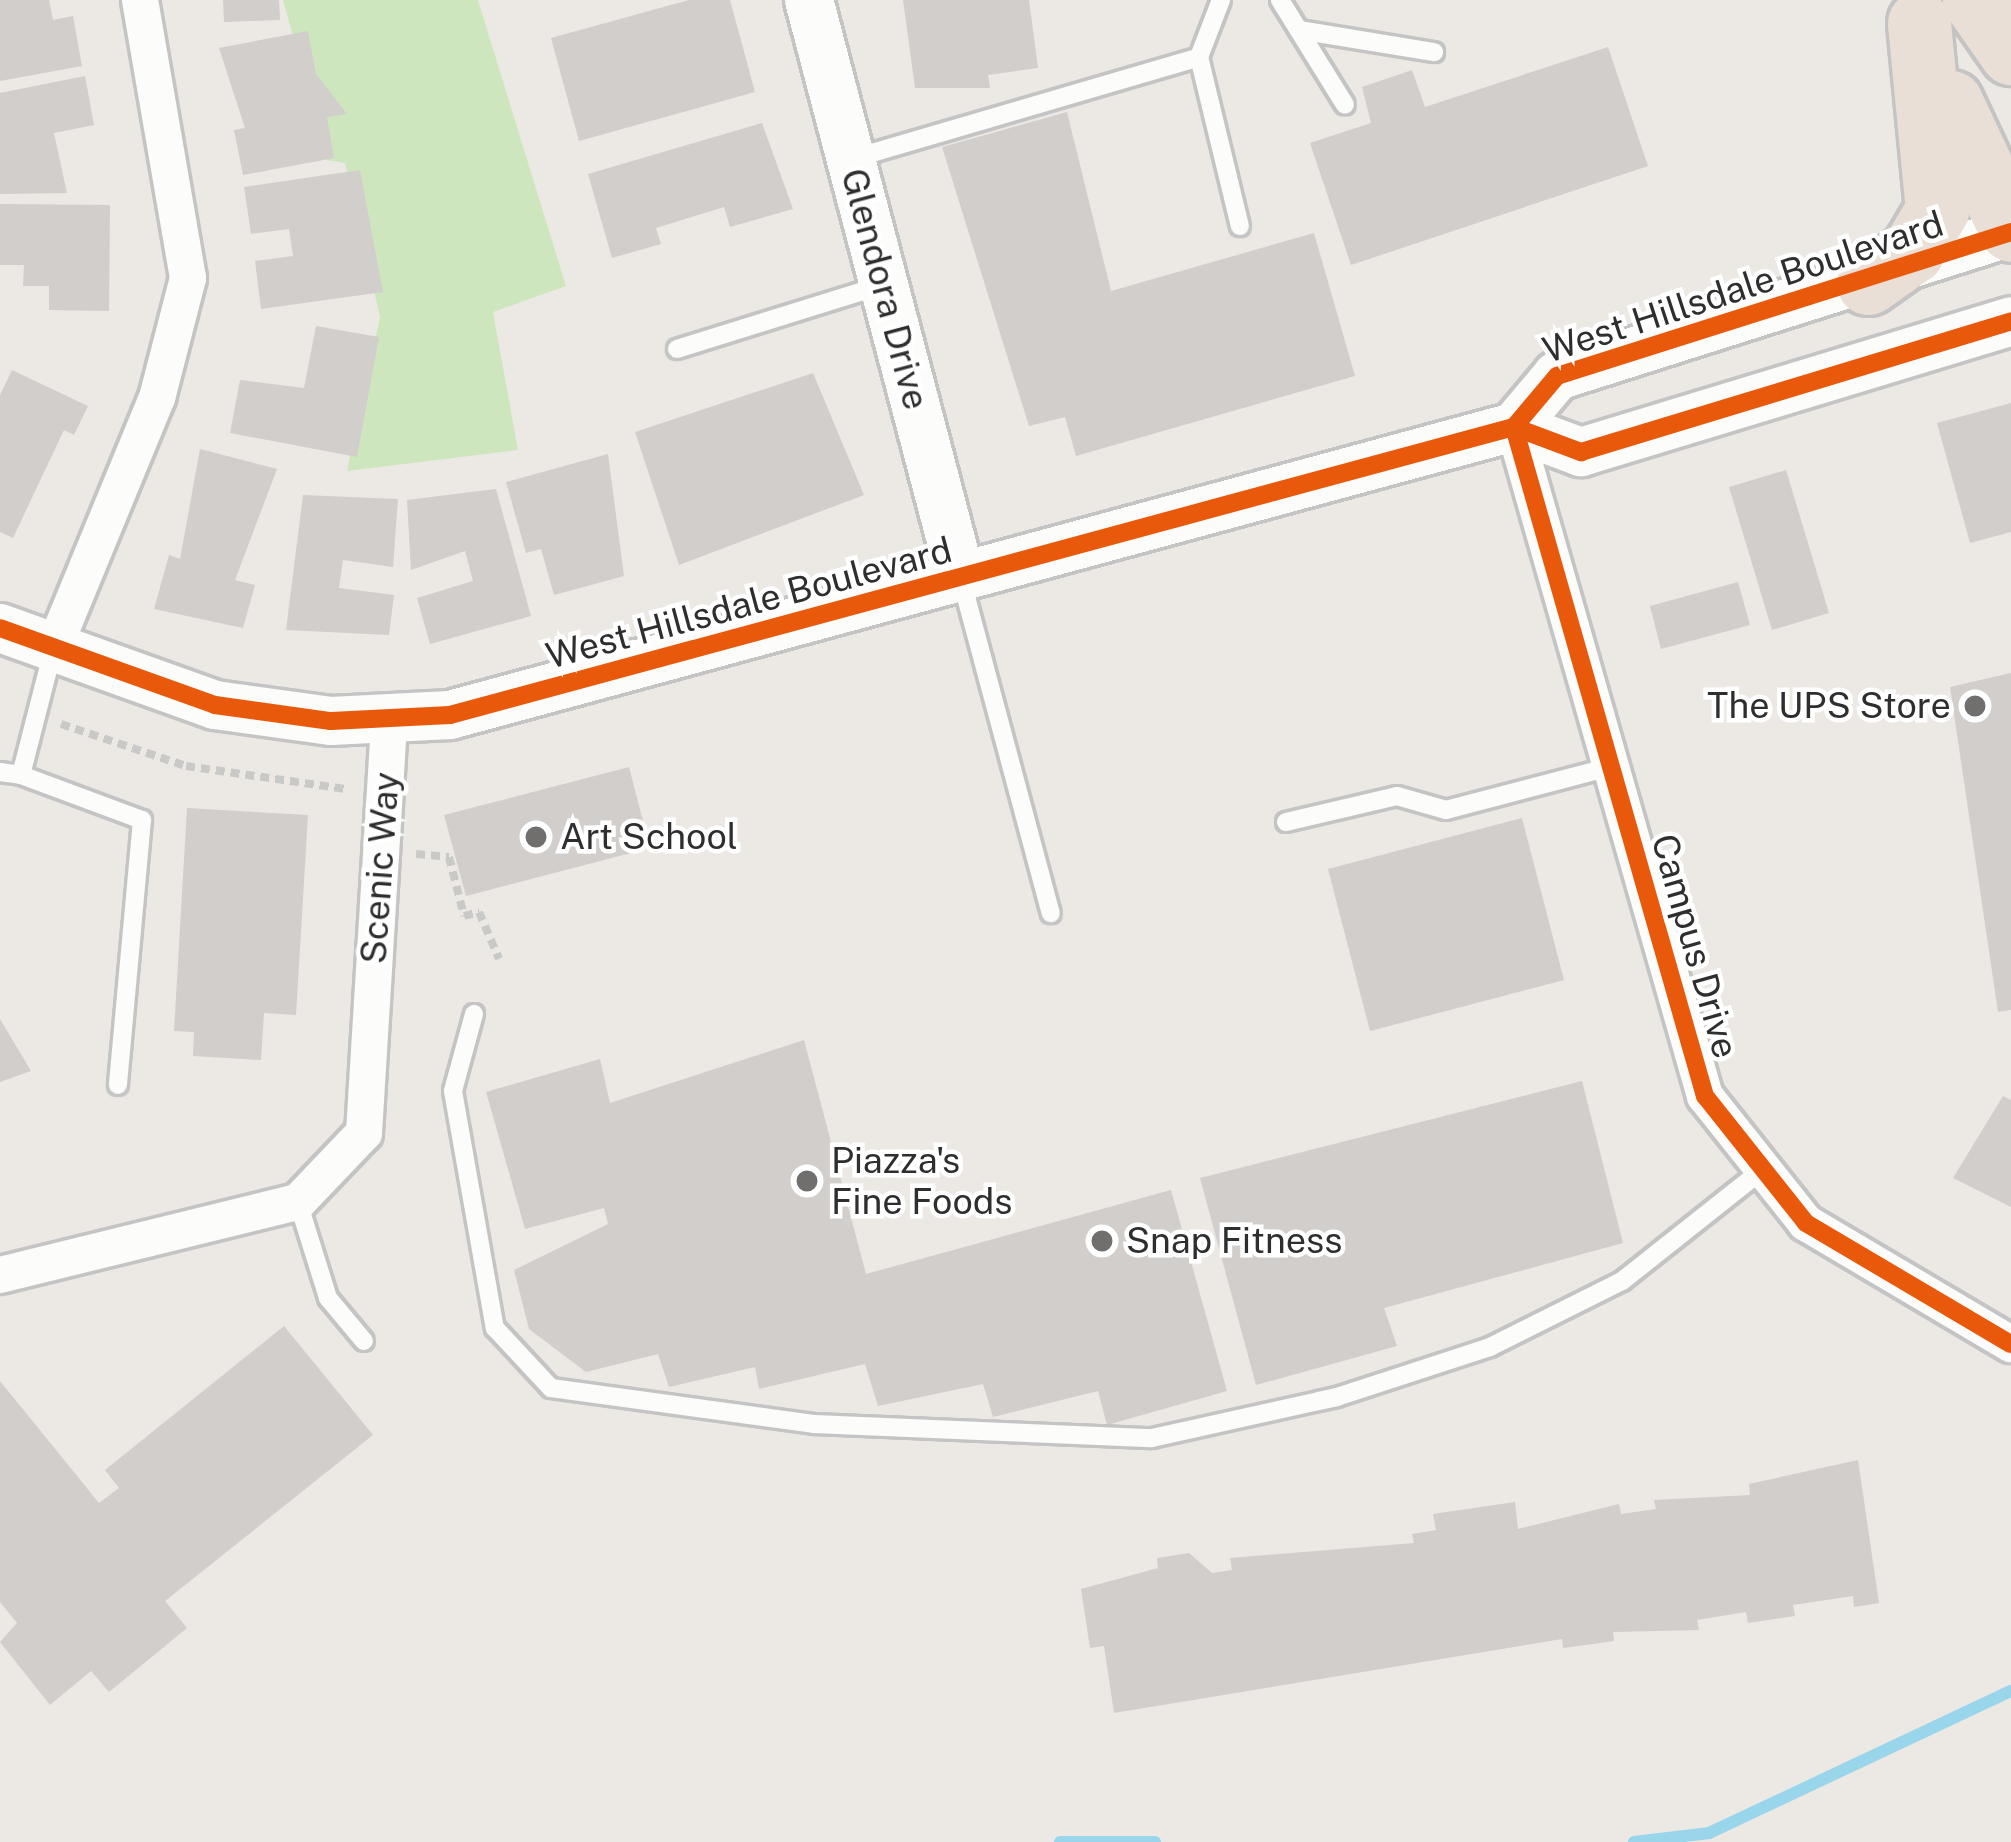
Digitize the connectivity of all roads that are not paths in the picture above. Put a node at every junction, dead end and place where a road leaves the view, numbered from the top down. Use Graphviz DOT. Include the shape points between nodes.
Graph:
graph roads {
  1 [pos="140,0"];
  2 [pos="809,0"];
  3 [pos="1221,0"];
  4 [pos="1280,0"];
  5 [pos="1934,8"];
  6 [pos="1299,30"];
  7 [pos="1434,52"];
  8 [pos="2011,53"];
  9 [pos="1199,57"];
  10 [pos="1345,105"];
  11 [pos="851,159"];
  12 [pos="1240,226"];
  13 [pos="2011,231"];
  14 [pos="1868,283"];
  15 [pos="884,284"];
  16 [pos="2011,321"];
  17 [pos="676,349"];
  18 [pos="1514,427"];
  19 [pos="962,578"];
  20 [pos="0,628"];
  21 [pos="53,650"];
  22 [pos="389,722"];
  23 [pos="1614,766"];
  24 [pos="0,772"];
  25 [pos="21,775"];
  26 [pos="1286,822"];
  27 [pos="1051,913"];
  28 [pos="474,1014"];
  29 [pos="118,1085"];
  30 [pos="1757,1174"];
  31 [pos="298,1202"];
  32 [pos="0,1275"];
  33 [pos="364,1341"];
  34 [pos="2011,1344"];
  1 -- 21 [label="street" via="188,278 157,398"];
  2 -- 11 [label="main road, Glendora Drive"];
  3 -- 9 [label="lane"];
  4 -- 6 [label="lane"];
  5 -- 8 [label="highway"];
  5 -- 13 [label="highway"];
  5 -- 14 [label="highway" via="1937,210 1912,252"];
  6 -- 7 [label="lane"];
  6 -- 10 [label="lane"];
  9 -- 11 [label="lane"];
  9 -- 12 [label="lane"];
  11 -- 15 [label="main road, Glendora Drive"];
  13 -- 14 [label="main road, West Hillsdale Boulevard"];
  14 -- 18 [label="main road, West Hillsdale Boulevard" via="1557,376"];
  15 -- 17 [label="lane"];
  15 -- 19 [label="main road, Glendora Drive"];
  16 -- 18 [label="main road" via="1582,452"];
  18 -- 19 [label="main road, West Hillsdale Boulevard"];
  18 -- 23 [label="street, Campus Drive"];
  19 -- 22 [label="main road, West Hillsdale Boulevard" via="527,698"];
  19 -- 27 [label="lane"];
  20 -- 21 [label="main road, West Hillsdale Boulevard"];
  21 -- 22 [label="main road, West Hillsdale Boulevard" via="215,705"];
  21 -- 25 [label="lane"];
  22 -- 31 [label="street, Scenic Way" via="364,1133"];
  23 -- 26 [label="lane" via="1446,810 1397,796"];
  23 -- 30 [label="street, Campus Drive" via="1681,1033 1705,1096"];
  24 -- 25 [label="lane"];
  25 -- 29 [label="lane" via="142,820"];
  28 -- 30 [label="lane" via="453,1091 495,1328 551,1388 814,1424 1152,1438 1337,1397 1490,1347 1622,1281"];
  30 -- 34 [label="street, Campus Drive" via="1831,1241"];
  31 -- 32 [label="street"];
  31 -- 33 [label="lane" via="328,1298"];
}
